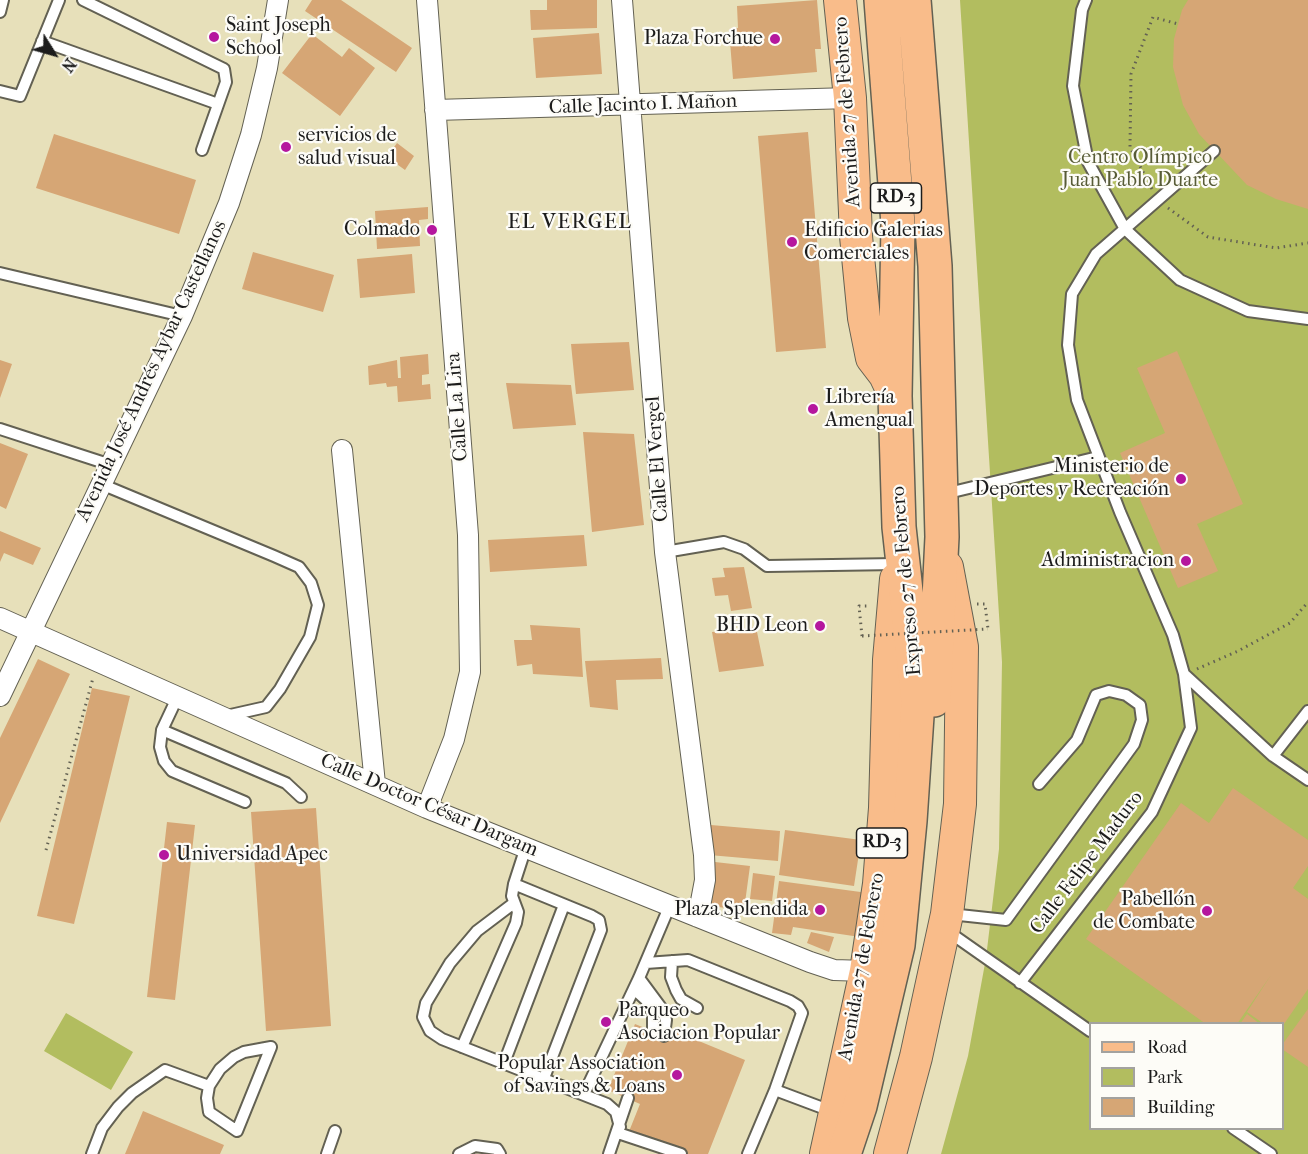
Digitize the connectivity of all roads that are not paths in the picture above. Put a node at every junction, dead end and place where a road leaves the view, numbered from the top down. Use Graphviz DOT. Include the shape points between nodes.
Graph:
graph roads {
  1 [pos="3,0"];
  2 [pos="59,0"];
  3 [pos="83,0"];
  4 [pos="278,0"];
  5 [pos="427,0"];
  6 [pos="622,0"];
  7 [pos="840,0"];
  8 [pos="861,0"];
  9 [pos="881,0"];
  10 [pos="915,0"];
  11 [pos="1086,0"];
  12 [pos="0,12"];
  13 [pos="42,41"];
  14 [pos="0,91"];
  15 [pos="850,98"];
  16 [pos="218,104"];
  17 [pos="631,106"];
  18 [pos="435,110"];
  19 [pos="202,150"];
  20 [pos="1214,151"];
  21 [pos="1125,229"];
  22 [pos="0,273"];
  23 [pos="182,316"];
  24 [pos="1308,319"];
  25 [pos="890,386"];
  26 [pos="0,429"];
  27 [pos="342,450"];
  28 [pos="1098,457"];
  29 [pos="111,465"];
  30 [pos="102,484"];
  31 [pos="940,495"];
  32 [pos="899,527"];
  33 [pos="942,537"];
  34 [pos="665,552"];
  35 [pos="897,564"];
  36 [pos="0,618"];
  37 [pos="32,631"];
  38 [pos="1184,674"];
  39 [pos="0,696"];
  40 [pos="178,696"];
  41 [pos="1308,711"];
  42 [pos="223,716"];
  43 [pos="162,730"];
  44 [pos="1273,756"];
  45 [pos="1308,780"];
  46 [pos="375,784"];
  47 [pos="1039,784"];
  48 [pos="301,797"];
  49 [pos="245,802"];
  50 [pos="427,808"];
  51 [pos="526,847"];
  52 [pos="514,884"];
  53 [pos="514,903"];
  54 [pos="564,905"];
  55 [pos="670,905"];
  56 [pos="698,917"];
  57 [pos="945,921"];
  58 [pos="672,961"];
  59 [pos="646,963"];
  60 [pos="866,970"];
  61 [pos="639,978"];
  62 [pos="1020,983"];
  63 [pos="634,989"];
  64 [pos="697,1008"];
  65 [pos="1089,1030"];
  66 [pos="653,1031"];
  67 [pos="664,1036"];
  68 [pos="462,1047"];
  69 [pos="504,1063"];
  70 [pos="544,1078"];
  71 [pos="209,1086"];
  72 [pos="776,1090"];
  73 [pos="584,1094"];
  74 [pos="628,1098"];
  75 [pos="836,1113"];
  76 [pos="619,1130"];
  77 [pos="1236,1130"];
  78 [pos="335,1131"];
  79 [pos="92,1154"];
  80 [pos="327,1154"];
  81 [pos="459,1154"];
  82 [pos="500,1154"];
  83 [pos="609,1154"];
  84 [pos="681,1154"];
  85 [pos="748,1154"];
  86 [pos="826,1154"];
  87 [pos="844,1154"];
  88 [pos="867,1154"];
  89 [pos="890,1154"];
  90 [pos="1271,1154"];
  1 -- 12 [label="lane"];
  2 -- 13 [label="lane"];
  3 -- 16 [label="lane" via="224,69 226,82"];
  4 -- 23 [label="street, Avenida José Andrés Aybar Castellanos" via="251,135 229,203"];
  5 -- 18 [label="street, Calle La Lira"];
  6 -- 17 [label="street, Calle El Vergel"];
  7 -- 15 [label="main road, Avenida 27 de Febrero / RD-3"];
  8 -- 25 [label="highway"];
  9 -- 25 [label="highway, Expreso 27 de Febrero / RD-3" via="898,224"];
  10 -- 31 [label="highway, Expreso 27 de Febrero / RD-3" via="935,266"];
  11 -- 21 [label="lane" via="1072,86 1088,162"];
  13 -- 14 [label="lane" via="20,96"];
  13 -- 16 [label="lane"];
  15 -- 17 [label="street, Calle Jacinto I. Mañon"];
  15 -- 25 [label="main road, Avenida 27 de Febrero / RD-3" via="864,318 872,358"];
  16 -- 19 [label="lane"];
  17 -- 18 [label="street, Calle Jacinto I. Mañon"];
  17 -- 34 [label="street, Calle El Vergel"];
  18 -- 50 [label="street, Calle La Lira" via="468,535 470,672 454,739"];
  20 -- 21 [label="lane, Calle Felipe Maduro"];
  21 -- 24 [label="lane" via="1180,280 1248,311"];
  21 -- 28 [label="lane, Calle Felipe Maduro" via="1096,254 1072,294 1068,345 1077,400"];
  22 -- 23 [label="lane"];
  23 -- 29 [label="street, Avenida José Andrés Aybar Castellanos"];
  25 -- 32 [label="highway, Expreso 27 de Febrero / RD-3"];
  26 -- 29 [label="lane"];
  27 -- 46 [label="street"];
  28 -- 31 [label="lane"];
  28 -- 38 [label="lane, Calle Felipe Maduro" via="1173,635"];
  29 -- 30 [label="street, Avenida José Andrés Aybar Castellanos"];
  30 -- 37 [label="street, Avenida José Andrés Aybar Castellanos"];
  30 -- 42 [label="lane" via="299,567 311,583 318,605 310,637 280,689 266,707"];
  31 -- 33 [label="highway, Expreso 27 de Febrero / RD-3"];
  32 -- 35 [label="main road, Avenida 27 de Febrero / RD-3"];
  32 -- 87 [label="highway, Expreso 27 de Febrero / RD-3" via="918,701 910,821 898,945 860,1106"];
  33 -- 57 [label="main road, RD-3" via="962,647 960,804"];
  33 -- 88 [label="highway, Expreso 27 de Febrero / RD-3" via="932,796 911,967"];
  34 -- 35 [label="lane" via="724,542 744,549 767,566"];
  34 -- 56 [label="street, Calle El Vergel" via="704,855 705,880"];
  35 -- 60 [label="main road, Avenida 27 de Febrero / RD-3" via="889,660 885,808"];
  36 -- 37 [label="street, Calle Doctor César Dargam"];
  37 -- 39 [label="street, Avenida José Andrés Aybar Castellanos"];
  37 -- 40 [label="street, Calle Doctor César Dargam"];
  38 -- 44 [label="lane"];
  38 -- 62 [label="lane, Calle Felipe Maduro" via="1191,728 1152,812"];
  40 -- 42 [label="street, Calle Doctor César Dargam"];
  40 -- 43 [label="lane"];
  41 -- 44 [label="lane"];
  42 -- 46 [label="street, Calle Doctor César Dargam"];
  43 -- 48 [label="lane" via="286,783"];
  43 -- 49 [label="lane" via="159,747 172,771"];
  44 -- 45 [label="lane"];
  46 -- 50 [label="street, Calle Doctor César Dargam"];
  47 -- 57 [label="lane" via="1077,740 1096,695 1109,691 1140,705 1142,720 1134,744 1006,920"];
  50 -- 51 [label="street, Calle Doctor César Dargam"];
  51 -- 52 [label="lane"];
  51 -- 55 [label="street, Calle Doctor César Dargam"];
  52 -- 53 [label="lane"];
  52 -- 54 [label="lane"];
  53 -- 68 [label="lane" via="518,912 516,923"];
  53 -- 68 [label="lane" via="477,931 450,963 426,1003 423,1017 430,1031"];
  54 -- 69 [label="lane"];
  54 -- 70 [label="lane" via="599,920 601,930"];
  55 -- 56 [label="street, Calle Doctor César Dargam"];
  55 -- 59 [label="lane"];
  56 -- 60 [label="street, Calle Doctor César Dargam" via="834,970"];
  57 -- 62 [label="lane"];
  57 -- 89 [label="main road, RD-3" via="916,1057"];
  58 -- 59 [label="lane"];
  58 -- 64 [label="lane" via="676,990 681,999"];
  58 -- 72 [label="lane" via="688,960 711,968 798,1006 802,1013 800,1025"];
  59 -- 61 [label="lane"];
  60 -- 75 [label="main road, Avenida 27 de Febrero / RD-3"];
  61 -- 63 [label="lane"];
  61 -- 67 [label="lane" via="662,1009 666,1020"];
  62 -- 65 [label="lane"];
  63 -- 66 [label="lane" via="653,1014"];
  63 -- 73 [label="lane"];
  68 -- 69 [label="lane"];
  69 -- 70 [label="lane"];
  70 -- 73 [label="lane"];
  71 -- 71 [label="lane" via="209,1112 237,1131 271,1047 234,1057"];
  71 -- 79 [label="lane" via="165,1070 118,1107 102,1128"];
  72 -- 75 [label="lane"];
  72 -- 85 [label="lane"];
  73 -- 76 [label="lane" via="616,1112"];
  74 -- 76 [label="lane"];
  75 -- 86 [label="main road, Avenida 27 de Febrero / RD-3"];
  76 -- 83 [label="lane"];
  76 -- 84 [label="lane"];
  77 -- 90 [label="lane"];
  78 -- 80 [label="lane"];
  81 -- 82 [label="lane" via="483,1146"];
}
